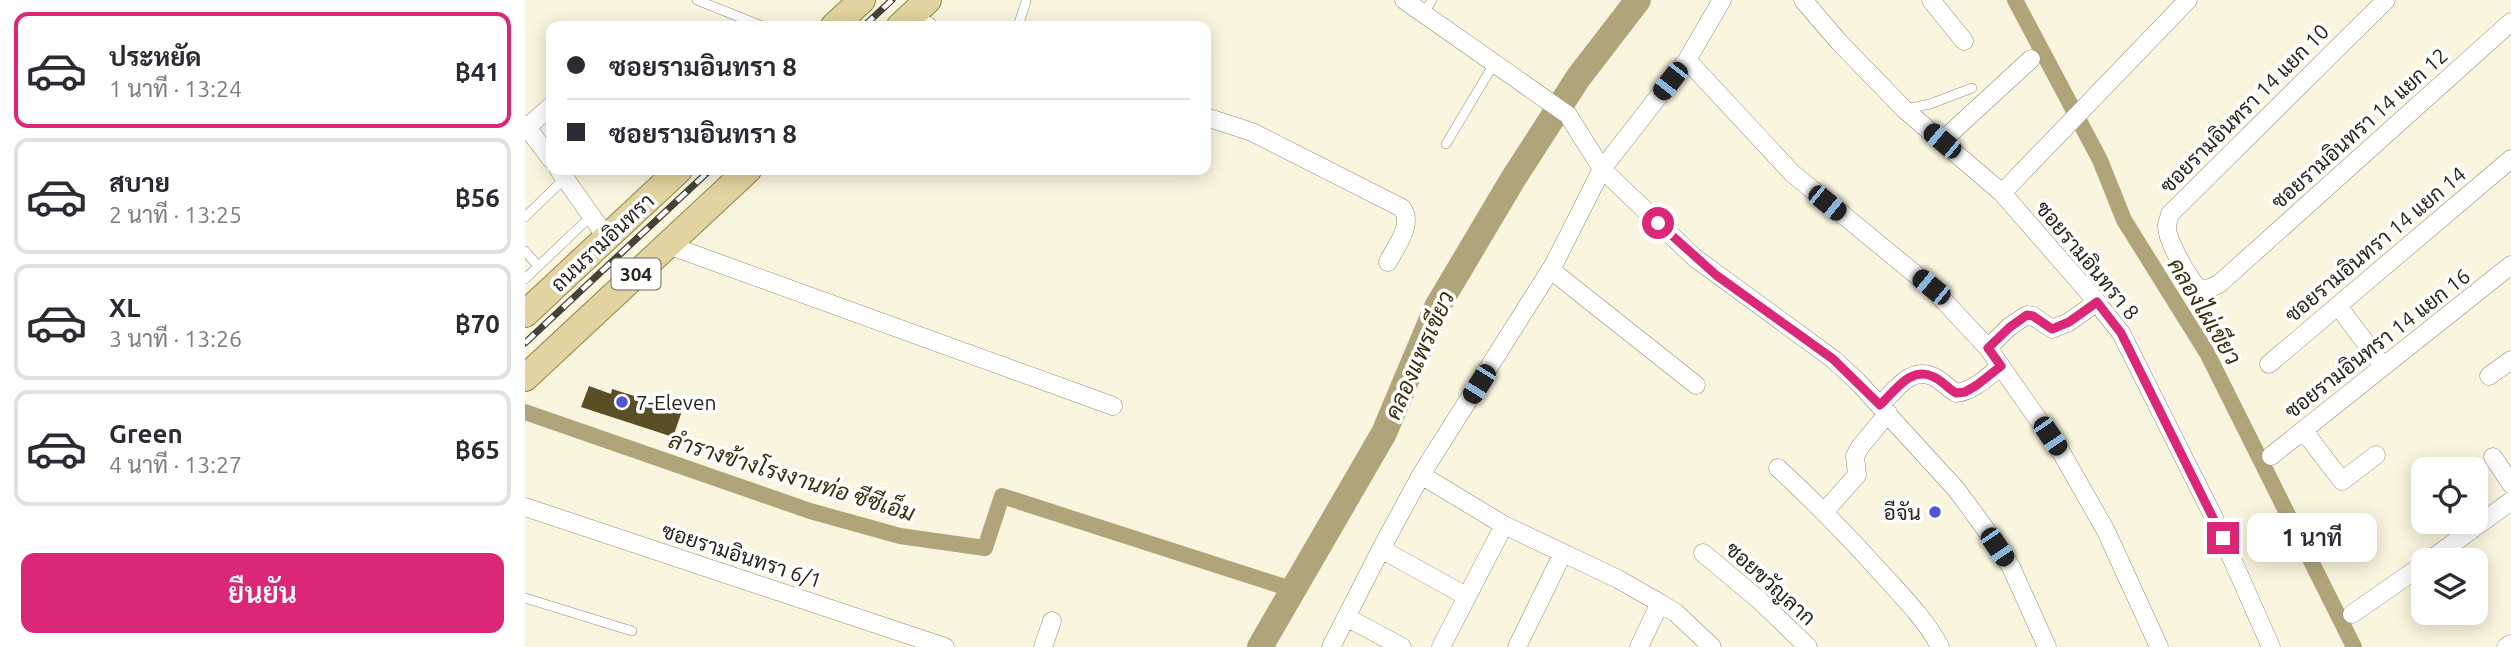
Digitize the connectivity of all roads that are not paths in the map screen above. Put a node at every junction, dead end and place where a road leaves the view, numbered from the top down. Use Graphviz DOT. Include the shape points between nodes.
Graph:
graph roads {
  1 [pos="697,0"];
  2 [pos="862,0"];
  3 [pos="928,0"];
  4 [pos="1404,0"];
  5 [pos="1722,0"];
  6 [pos="1803,0"];
  7 [pos="1931,0"];
  8 [pos="2188,0"];
  9 [pos="2386,0"];
  10 [pos="1026,2"];
  11 [pos="1428,7"];
  12 [pos="752,21"];
  13 [pos="839,21"];
  14 [pos="914,21"];
  15 [pos="1020,21"];
  16 [pos="2511,22"];
  17 [pos="1964,41"];
  18 [pos="2031,59"];
  19 [pos="1687,60"];
  20 [pos="1495,62"];
  21 [pos="1972,88"];
  22 [pos="1904,109"];
  23 [pos="546,110"];
  24 [pos="1211,119"];
  25 [pos="525,127"];
  26 [pos="1942,141"];
  27 [pos="1446,144"];
  28 [pos="546,153"];
  29 [pos="2511,159"];
  30 [pos="1602,169"];
  31 [pos="561,175"];
  32 [pos="563,175"];
  33 [pos="674,175"];
  34 [pos="742,175"];
  35 [pos="2002,192"];
  36 [pos="591,215"];
  37 [pos="525,216"];
  38 [pos="607,238"];
  39 [pos="667,245"];
  40 [pos="525,251"];
  41 [pos="1388,262"];
  42 [pos="2511,265"];
  43 [pos="538,266"];
  44 [pos="2237,268"];
  45 [pos="1551,270"];
  46 [pos="525,279"];
  47 [pos="2097,302"];
  48 [pos="2338,306"];
  49 [pos="525,314"];
  50 [pos="1988,348"];
  51 [pos="2511,360"];
  52 [pos="2269,364"];
  53 [pos="2001,366"];
  54 [pos="2383,366"];
  55 [pos="2489,376"];
  56 [pos="525,378"];
  57 [pos="1696,386"];
  58 [pos="1112,406"];
  59 [pos="1884,409"];
  60 [pos="2303,430"];
  61 [pos="2271,456"];
  62 [pos="2377,456"];
  63 [pos="2493,457"];
  64 [pos="1778,468"];
  65 [pos="1421,475"];
  66 [pos="2511,484"];
  67 [pos="2511,501"];
  68 [pos="525,507"];
  69 [pos="1825,511"];
  70 [pos="1504,525"];
  71 [pos="2446,548"];
  72 [pos="1381,549"];
  73 [pos="1563,553"];
  74 [pos="1703,553"];
  75 [pos="2411,573"];
  76 [pos="1466,596"];
  77 [pos="525,597"];
  78 [pos="1660,603"];
  79 [pos="2352,614"];
  80 [pos="1346,617"];
  81 [pos="1052,621"];
  82 [pos="632,631"];
  83 [pos="2511,644"];
  84 [pos="946,647"];
  85 [pos="1044,647"];
  86 [pos="1331,647"];
  87 [pos="1402,647"];
  88 [pos="1441,647"];
  89 [pos="1517,647"];
  90 [pos="1639,647"];
  91 [pos="1712,647"];
  92 [pos="1808,647"];
  93 [pos="1940,647"];
  94 [pos="2047,647"];
  95 [pos="2159,647"];
  96 [pos="2271,647"];
  97 [pos="2505,647"];
  1 -- 12 [label="lane"];
  2 -- 13 [label="main road"];
  3 -- 14 [label="main road"];
  4 -- 11 [label="street"];
  5 -- 19 [label="street"];
  6 -- 22 [label="street, ซอยรามอินทรา 8"];
  7 -- 17 [label="street"];
  8 -- 35 [label="street"];
  9 -- 44 [label="street, ซอยรามอินทรา 14 แยก 10" via="2170,214 2171,240 2198,288 2219,284"];
  10 -- 15 [label="lane"];
  11 -- 20 [label="street"];
  16 -- 44 [label="street, ซอยรามอินทรา 14 แยก 12"];
  18 -- 26 [label="street"];
  19 -- 30 [label="street"];
  19 -- 50 [label="street" via="1791,173 1931,287"];
  20 -- 27 [label="lane"];
  20 -- 30 [label="street" via="1568,115"];
  21 -- 22 [label="lane"];
  22 -- 26 [label="street, ซอยรามอินทรา 8"];
  23 -- 25 [label="street"];
  24 -- 41 [label="street" via="1252,132 1402,208 1407,223"];
  25 -- 28 [label="street"];
  26 -- 35 [label="street, ซอยรามอินทรา 8"];
  29 -- 48 [label="street, ซอยรามอินทรา 14 แยก 14"];
  30 -- 45 [label="street"];
  30 -- 59 [label="street" via="1695,258 1833,359"];
  31 -- 37 [label="lane"];
  32 -- 36 [label="street"];
  33 -- 38 [label="main road, ถนนรามอินทรา / 304"];
  34 -- 39 [label="main road, 304"];
  35 -- 47 [label="street, ซอยรามอินทรา 8"];
  36 -- 38 [label="street"];
  36 -- 43 [label="lane"];
  38 -- 49 [label="main road, ถนนรามอินทรา / 304"];
  39 -- 56 [label="main road, 304"];
  39 -- 58 [label="street"];
  40 -- 43 [label="lane"];
  42 -- 54 [label="street, ซอยรามอินทรา 14 แยก 16"];
  43 -- 46 [label="lane"];
  45 -- 57 [label="street"];
  45 -- 65 [label="street"];
  47 -- 50 [label="street" via="2052,329 2027,315"];
  47 -- 96 [label="street, ซอยรามอินทรา 8" via="2121,333 2174,438"];
  48 -- 52 [label="street, ซอยรามอินทรา 14 แยก 14"];
  48 -- 54 [label="street"];
  50 -- 53 [label="street"];
  51 -- 55 [label="street"];
  53 -- 59 [label="street" via="1977,385 1956,393 1936,377 1922,372 1911,375"];
  53 -- 95 [label="street" via="2061,452 2106,531"];
  54 -- 60 [label="street, ซอยรามอินทรา 14 แยก 16"];
  59 -- 69 [label="street" via="1856,456 1857,475"];
  59 -- 94 [label="street" via="1984,527 2011,567"];
  60 -- 61 [label="street, ซอยรามอินทรา 14 แยก 16"];
  60 -- 62 [label="street" via="2341,481"];
  63 -- 66 [label="street"];
  64 -- 69 [label="street"];
  65 -- 70 [label="street"];
  65 -- 72 [label="street"];
  67 -- 71 [label="street"];
  68 -- 84 [label="street, ซอยรามอินทรา 6/1"];
  69 -- 93 [label="street" via="1913,607"];
  70 -- 73 [label="street"];
  70 -- 76 [label="street"];
  72 -- 76 [label="street"];
  72 -- 80 [label="street"];
  73 -- 78 [label="street"];
  73 -- 89 [label="street"];
  74 -- 92 [label="street, ซอยขวัญลาก"];
  75 -- 79 [label="street"];
  76 -- 88 [label="street"];
  77 -- 82 [label="lane"];
  78 -- 90 [label="street"];
  78 -- 91 [label="street"];
  80 -- 86 [label="street"];
  80 -- 87 [label="street"];
  81 -- 85 [label="street"];
  83 -- 97 [label="street"];
}
